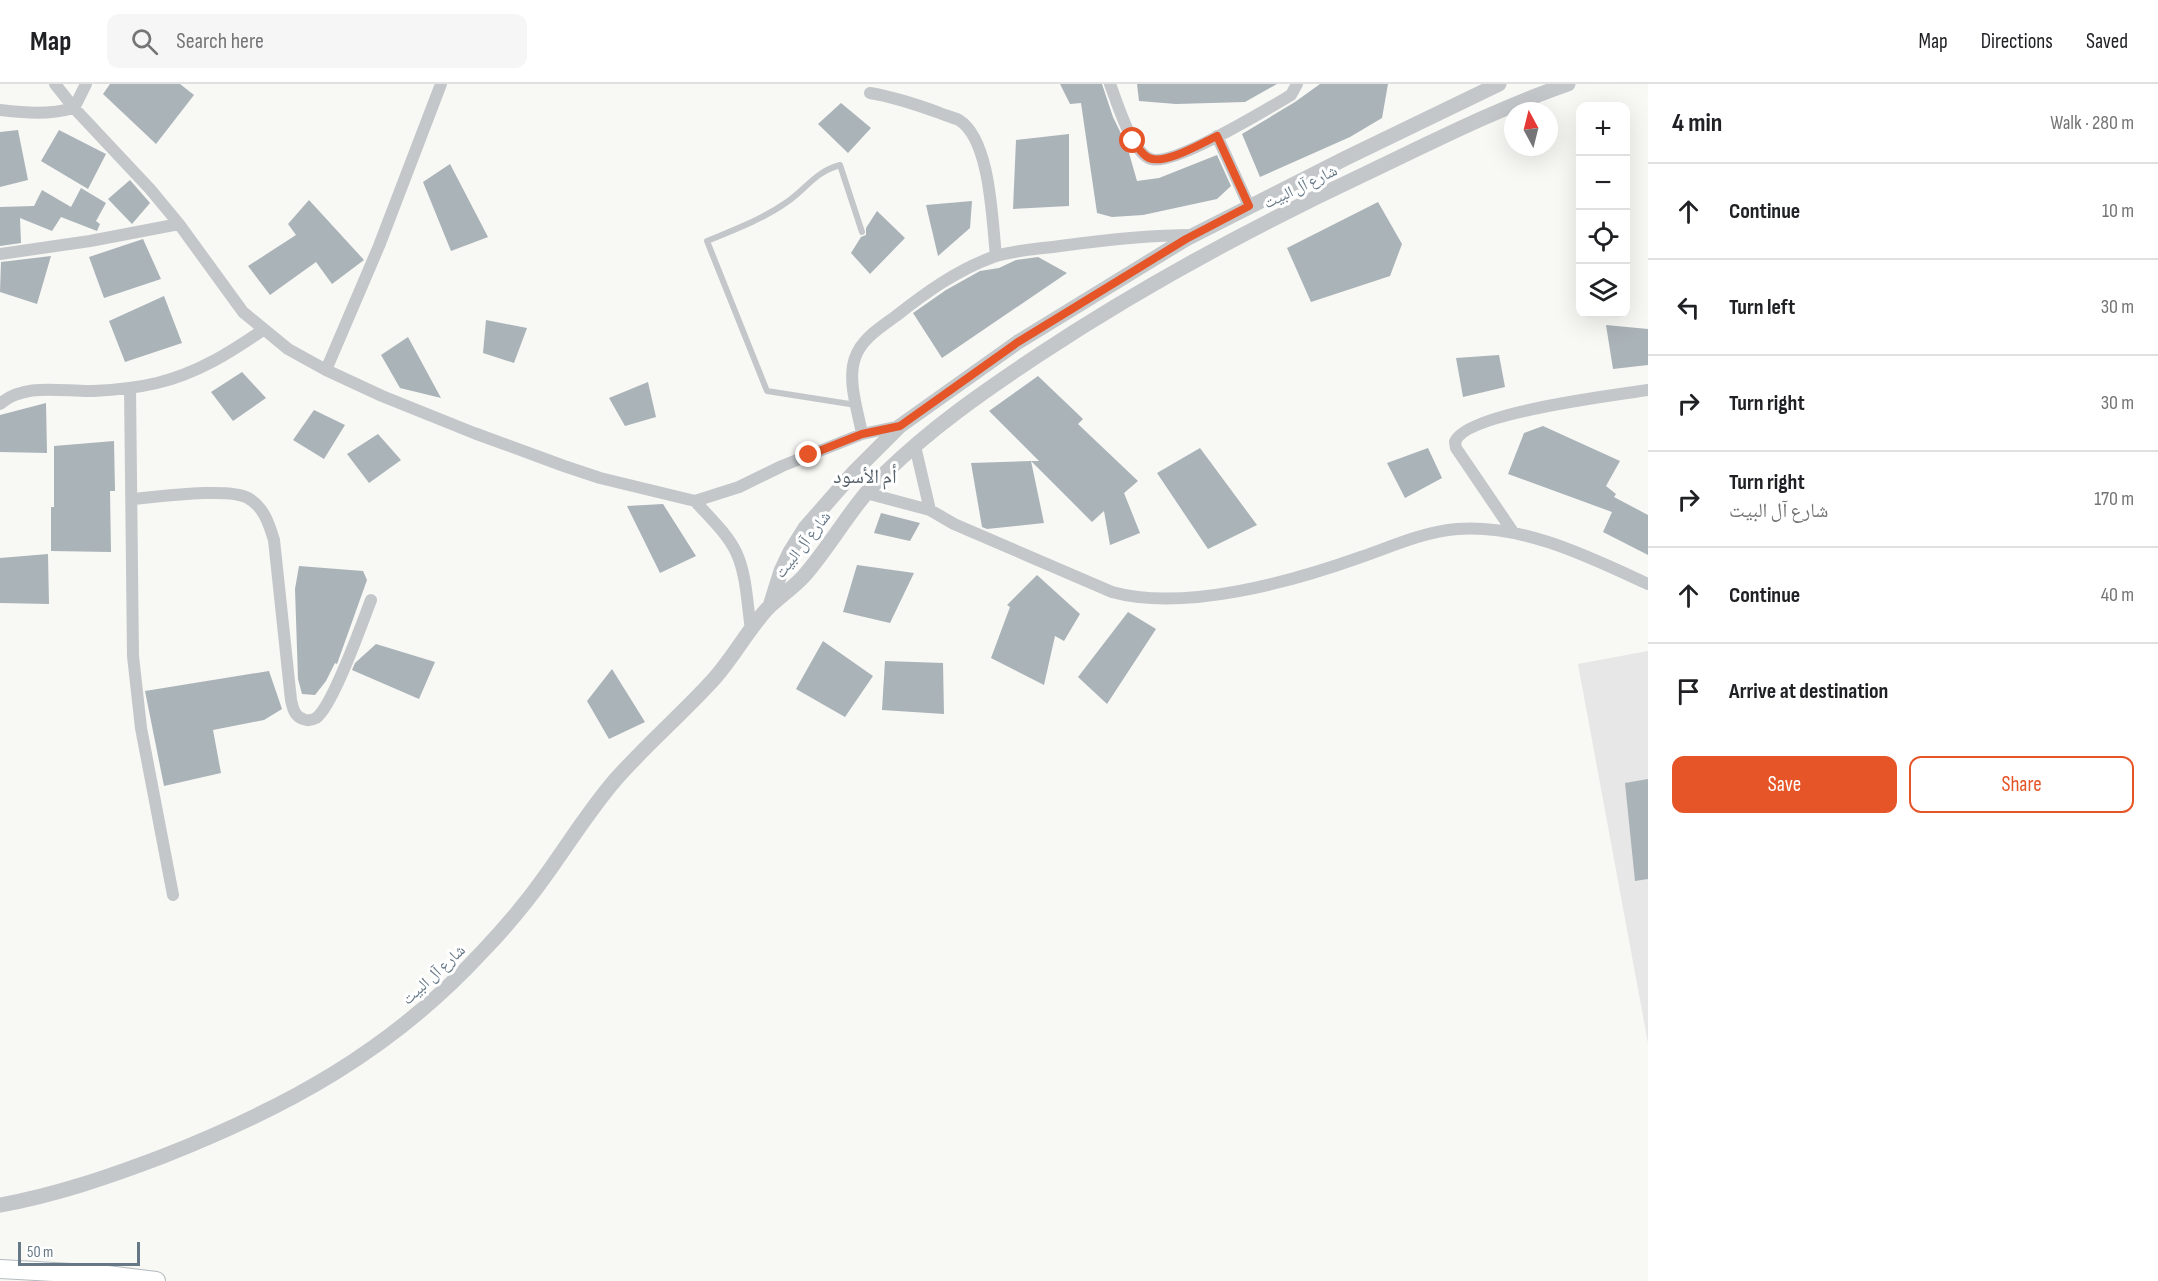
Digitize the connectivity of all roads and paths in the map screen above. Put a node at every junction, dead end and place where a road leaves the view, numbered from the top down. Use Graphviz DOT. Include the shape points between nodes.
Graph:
graph roads {
  1 [pos="55,84"];
  2 [pos="86,84"];
  3 [pos="441,84"];
  4 [pos="1110,84"];
  5 [pos="1297,84"];
  6 [pos="1499,84"];
  7 [pos="1568,84"];
  8 [pos="870,93"];
  9 [pos="74,108"];
  10 [pos="0,110"];
  11 [pos="1217,136"];
  12 [pos="1249,206"];
  13 [pos="179,224"];
  14 [pos="862,232"];
  15 [pos="1193,235"];
  16 [pos="0,254"];
  17 [pos="996,256"];
  18 [pos="263,330"];
  19 [pos="326,370"];
  20 [pos="130,388"];
  21 [pos="1648,390"];
  22 [pos="946,393"];
  23 [pos="0,404"];
  24 [pos="857,405"];
  25 [pos="961,408"];
  26 [pos="900,426"];
  27 [pos="862,434"];
  28 [pos="915,446"];
  29 [pos="867,493"];
  30 [pos="133,499"];
  31 [pos="694,501"];
  32 [pos="930,510"];
  33 [pos="1513,532"];
  34 [pos="1648,584"];
  35 [pos="371,600"];
  36 [pos="770,606"];
  37 [pos="751,630"];
  38 [pos="174,895"];
  39 [pos="0,1205"];
  40 [pos="0,1269"];
  41 [pos="156,1281"];
  1 -- 9 [label="street"];
  2 -- 9 [label="street"];
  3 -- 19 [label="street"];
  4 -- 11 [label="street" via="1133,141 1151,159 1172,157"];
  5 -- 11 [label="street" via="1291,95"];
  6 -- 12 [label="street, شارع آل البيت"];
  7 -- 25 [label="street, شارع آل البيت" via="1497,111 1309,200 1182,266 1100,314"];
  8 -- 17 [label="street" via="902,99 961,121 984,160"];
  9 -- 10 [label="street" via="33,114"];
  9 -- 13 [label="street"];
  11 -- 12 [label="street"];
  12 -- 15 [label="street, شارع آل البيت"];
  13 -- 16 [label="street"];
  13 -- 18 [label="street" via="243,312"];
  14 -- 24 [label="lane" via="840,165 826,169 787,202 707,241 767,391"];
  15 -- 17 [label="street" via="1148,236"];
  15 -- 22 [label="street, شارع آل البيت" via="1018,342"];
  17 -- 24 [label="street" via="929,290 862,344 852,369"];
  18 -- 19 [label="street"];
  18 -- 20 [label="street" via="204,367"];
  19 -- 31 [label="street" via="382,396 564,466"];
  20 -- 23 [label="street" via="31,390 18,392"];
  20 -- 30 [label="street"];
  21 -- 33 [label="street" via="1507,415 1460,433 1456,448"];
  22 -- 25 [label="street"];
  22 -- 26 [label="street, شارع آل البيت"];
  24 -- 27 [label="street"];
  25 -- 28 [label="street, شارع آل البيت"];
  26 -- 27 [label="street"];
  26 -- 36 [label="street, شارع آل البيت" via="805,528 781,571"];
  27 -- 31 [label="street" via="739,487"];
  28 -- 29 [label="street, شارع آل البيت"];
  28 -- 32 [label="street"];
  29 -- 32 [label="street"];
  29 -- 36 [label="street, شارع آل البيت" via="801,579"];
  30 -- 35 [label="street" via="235,494 245,496 264,513 274,540 293,712 303,719 316,718 324,709"];
  30 -- 38 [label="street" via="136,699"];
  31 -- 37 [label="street" via="737,554"];
  32 -- 33 [label="street" via="1112,592 1151,599 1265,586 1429,534 1457,529"];
  33 -- 34 [label="street" via="1610,566"];
  36 -- 37 [label="street, شارع آل البيت"];
  37 -- 39 [label="street, شارع آل البيت" via="715,678 617,779 510,921 450,986 402,1026 340,1071 217,1135 75,1187"];
  40 -- 41 [label="main road"];
}
